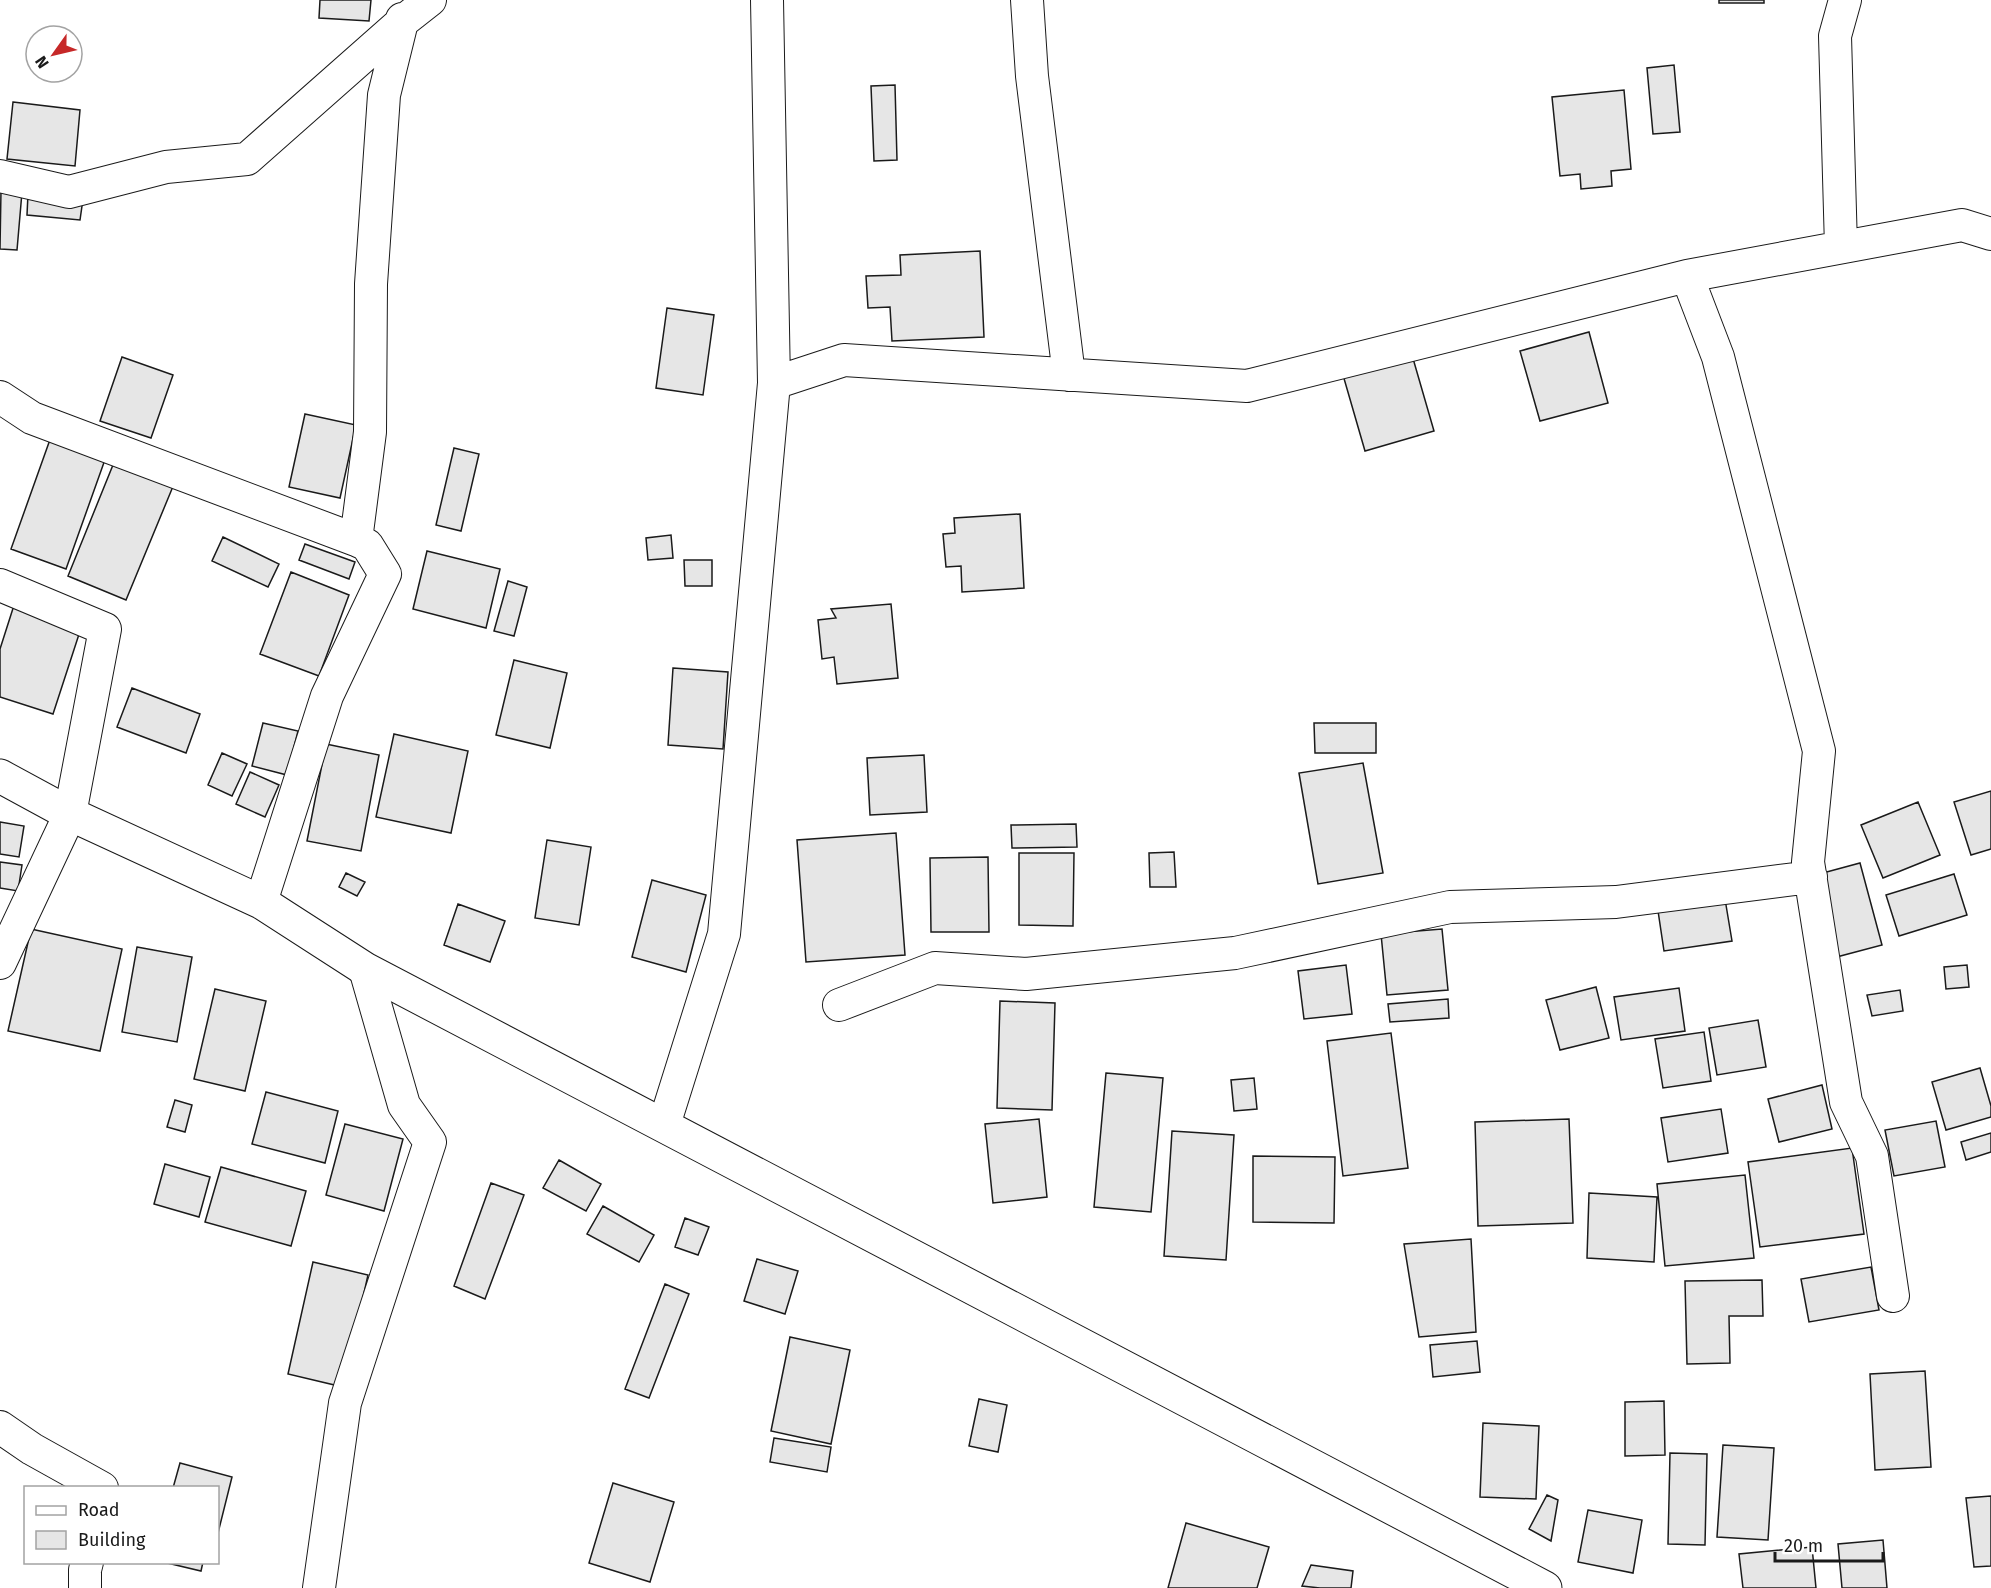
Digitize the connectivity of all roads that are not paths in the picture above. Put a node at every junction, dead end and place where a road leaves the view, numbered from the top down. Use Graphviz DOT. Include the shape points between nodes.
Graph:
graph roads {
  1 [pos="430,0"];
  2 [pos="766,0"];
  3 [pos="1027,0"];
  4 [pos="1845,0"];
  5 [pos="402,11"];
  6 [pos="0,176"];
  7 [pos="1991,234"];
  8 [pos="1841,248"];
  9 [pos="1687,276"];
  10 [pos="1069,375"];
  11 [pos="774,383"];
  12 [pos="0,397"];
  13 [pos="356,540"];
  14 [pos="0,585"];
  15 [pos="0,776"];
  16 [pos="70,814"];
  17 [pos="1810,877"];
  18 [pos="261,902"];
  19 [pos="0,963"];
  20 [pos="365,969"];
  21 [pos="839,1005"];
  22 [pos="664,1125"];
  23 [pos="1893,1296"];
  24 [pos="0,1427"];
  25 [pos="98,1486"];
  26 [pos="87,1564"];
  27 [pos="85,1588"];
  28 [pos="319,1588"];
  29 [pos="1545,1588"];
  1 -- 5 [label="street"];
  2 -- 11 [label="street"];
  3 -- 10 [label="street" via="1032,76"];
  4 -- 8 [label="street" via="1835,36"];
  5 -- 6 [label="street" via="247,159 166,167 69,192"];
  5 -- 13 [label="street" via="384,96 371,284 370,432"];
  7 -- 8 [label="street" via="1962,225"];
  8 -- 9 [label="street"];
  9 -- 10 [label="street" via="1248,386"];
  9 -- 17 [label="street" via="1718,357 1819,751 1808,862"];
  10 -- 11 [label="street" via="844,360"];
  11 -- 22 [label="street" via="724,934"];
  12 -- 13 [label="street" via="32,418"];
  13 -- 18 [label="street" via="367,545 385,574 327,696"];
  14 -- 16 [label="street" via="105,629"];
  15 -- 16 [label="main road"];
  16 -- 18 [label="main road"];
  16 -- 19 [label="street"];
  17 -- 21 [label="street" via="1616,903 1450,907 1235,953 1026,974 935,968"];
  17 -- 23 [label="street" via="1846,1102 1872,1156"];
  18 -- 20 [label="main road"];
  20 -- 22 [label="main road"];
  20 -- 28 [label="street" via="404,1105 430,1142 345,1403"];
  22 -- 29 [label="main road"];
  24 -- 25 [label="street"];
  26 -- 27 [label="street"];
}
